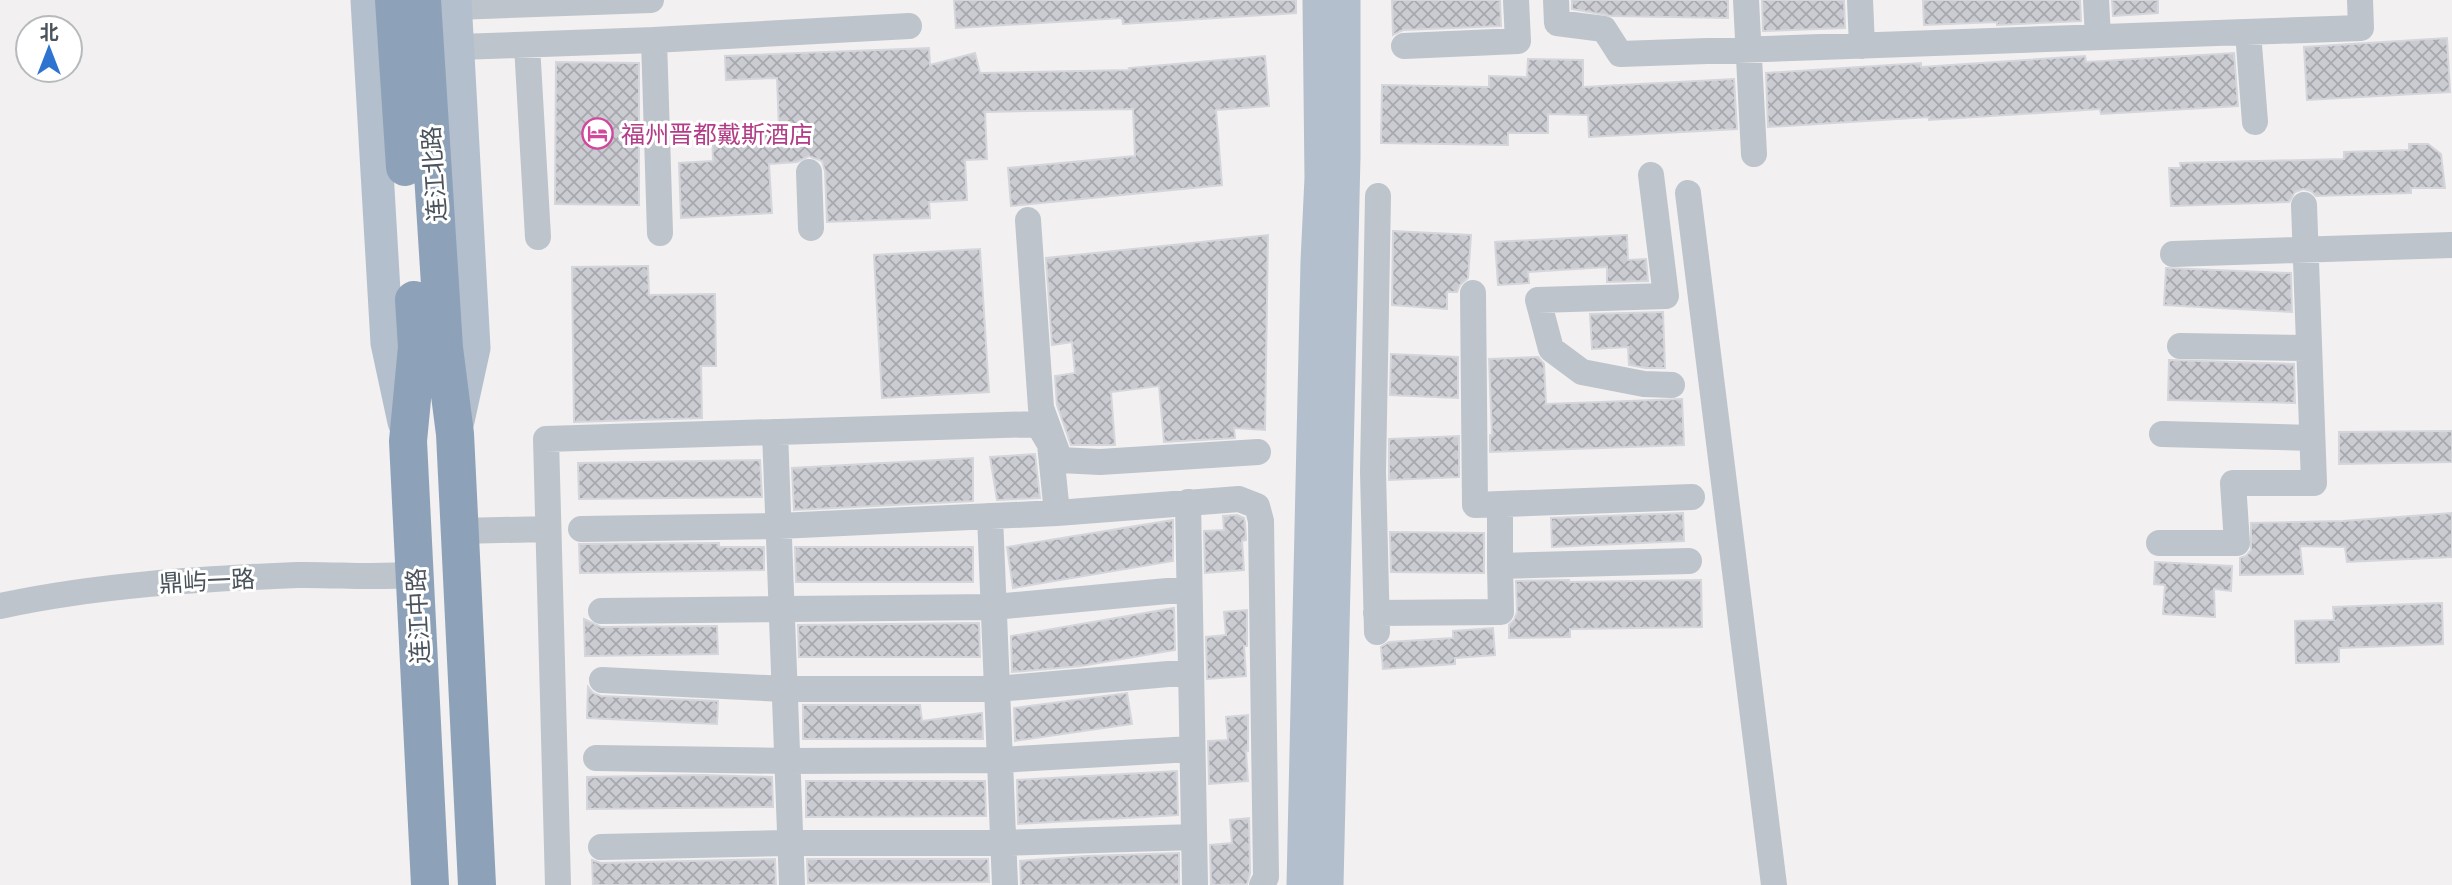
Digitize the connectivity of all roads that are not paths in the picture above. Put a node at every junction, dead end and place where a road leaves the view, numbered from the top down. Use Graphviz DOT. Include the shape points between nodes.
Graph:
graph roads {
  1 [pos="367,0"];
  2 [pos="394,0"];
  3 [pos="651,0"];
  4 [pos="1319,0"];
  5 [pos="1344,0"];
  6 [pos="1516,0"];
  7 [pos="1556,0"];
  8 [pos="1746,0"];
  9 [pos="1860,0"];
  10 [pos="2096,0"];
  11 [pos="2360,0"];
  12 [pos="571,1"];
  13 [pos="444,2"];
  14 [pos="909,26"];
  15 [pos="2248,32"];
  16 [pos="2098,37"];
  17 [pos="654,40"];
  18 [pos="527,45"];
  19 [pos="1404,46"];
  20 [pos="1862,46"];
  21 [pos="458,47"];
  22 [pos="1748,50"];
  23 [pos="2255,122"];
  24 [pos="1754,154"];
  25 [pos="809,172"];
  26 [pos="1651,175"];
  27 [pos="1688,192"];
  28 [pos="1378,196"];
  29 [pos="2304,205"];
  30 [pos="1028,220"];
  31 [pos="811,228"];
  32 [pos="660,233"];
  33 [pos="538,237"];
  34 [pos="2452,245"];
  35 [pos="2306,250"];
  36 [pos="2173,254"];
  37 [pos="1473,293"];
  38 [pos="2180,346"];
  39 [pos="430,348"];
  40 [pos="2309,348"];
  41 [pos="1672,385"];
  42 [pos="775,432"];
  43 [pos="455,434"];
  44 [pos="2162,434"];
  45 [pos="2312,438"];
  46 [pos="408,441"];
  47 [pos="1258,452"];
  48 [pos="1692,497"];
  49 [pos="1188,502"];
  50 [pos="1500,504"];
  51 [pos="1057,513"];
  52 [pos="990,516"];
  53 [pos="779,526"];
  54 [pos="548,529"];
  55 [pos="581,529"];
  56 [pos="459,531"];
  57 [pos="2159,543"];
  58 [pos="1689,561"];
  59 [pos="1500,566"];
  60 [pos="415,574"];
  61 [pos="1189,589"];
  62 [pos="0,606"];
  63 [pos="994,607"];
  64 [pos="782,609"];
  65 [pos="601,611"];
  66 [pos="1191,671"];
  67 [pos="602,680"];
  68 [pos="785,689"];
  69 [pos="997,689"];
  70 [pos="467,720"];
  71 [pos="422,726"];
  72 [pos="1192,749"];
  73 [pos="596,758"];
  74 [pos="1000,760"];
  75 [pos="788,761"];
  76 [pos="1194,837"];
  77 [pos="791,843"];
  78 [pos="1003,844"];
  79 [pos="601,847"];
  80 [pos="416,885"];
  81 [pos="430,885"];
  82 [pos="477,885"];
  83 [pos="491,885"];
  84 [pos="558,885"];
  85 [pos="792,885"];
  86 [pos="1005,885"];
  87 [pos="1195,885"];
  88 [pos="1262,885"];
  89 [pos="1303,885"];
  90 [pos="1327,885"];
  91 [pos="1774,885"];
  1 -- 46 [label="main road" via="387,343"];
  2 -- 39 [label="highway, 连江北路"];
  3 -- 12 [label="street"];
  4 -- 89 [label="main road" via="1321,178"];
  5 -- 90 [label="main road" via="1345,156"];
  6 -- 19 [label="street" via="1518,41"];
  7 -- 22 [label="street" via="1557,23 1604,29 1620,54"];
  8 -- 22 [label="street"];
  9 -- 20 [label="street"];
  10 -- 16 [label="street"];
  11 -- 15 [label="street" via="2361,28"];
  12 -- 13 [label="street"];
  13 -- 21 [label="main road"];
  13 -- 39 [label="highway, 连江北路"];
  14 -- 17 [label="street"];
  15 -- 16 [label="street"];
  15 -- 23 [label="street"];
  16 -- 20 [label="street"];
  17 -- 18 [label="street"];
  17 -- 32 [label="street"];
  18 -- 21 [label="street"];
  18 -- 33 [label="street"];
  20 -- 22 [label="street"];
  21 -- 43 [label="main road" via="474,348"];
  22 -- 24 [label="street"];
  25 -- 31 [label="street"];
  26 -- 41 [label="street" via="1666,296 1538,300 1551,349 1582,372"];
  27 -- 91 [label="street"];
  28 -- 59 [label="street" via="1373,472 1376,622 1501,612"];
  29 -- 35 [label="street"];
  30 -- 47 [label="street" via="1041,408 1060,460"];
  34 -- 35 [label="street"];
  35 -- 36 [label="street"];
  35 -- 40 [label="street"];
  37 -- 50 [label="street" via="1475,505"];
  38 -- 40 [label="street"];
  39 -- 43 [label="highway, 连江中路"];
  39 -- 46 [label="highway, 连江中路"];
  40 -- 45 [label="street"];
  42 -- 51 [label="street" via="1038,424 1050,444"];
  42 -- 53 [label="street"];
  42 -- 54 [label="street" via="546,439"];
  43 -- 56 [label="highway, 连江中路"];
  44 -- 45 [label="street"];
  45 -- 57 [label="street" via="2314,483 2233,483 2237,543"];
  46 -- 60 [label="highway, 连江中路"];
  48 -- 50 [label="street"];
  49 -- 51 [label="street"];
  49 -- 61 [label="street"];
  49 -- 88 [label="street" via="1239,499 1257,506 1261,522 1266,877"];
  50 -- 59 [label="street"];
  51 -- 52 [label="street"];
  52 -- 53 [label="street"];
  52 -- 63 [label="street"];
  53 -- 55 [label="street"];
  53 -- 64 [label="street"];
  54 -- 56 [label="street"];
  54 -- 84 [label="street"];
  56 -- 70 [label="highway, 连江中路"];
  58 -- 59 [label="street"];
  60 -- 62 [label="street, 鼎屿一路" via="148,582"];
  60 -- 71 [label="highway, 连江中路"];
  61 -- 63 [label="street"];
  61 -- 66 [label="street"];
  63 -- 64 [label="street"];
  63 -- 69 [label="street"];
  64 -- 65 [label="street"];
  64 -- 68 [label="street"];
  66 -- 69 [label="street"];
  66 -- 72 [label="street"];
  67 -- 68 [label="street"];
  68 -- 69 [label="street"];
  68 -- 75 [label="street"];
  69 -- 74 [label="street"];
  70 -- 82 [label="highway, 连江中路"];
  70 -- 83 [label="main road"];
  71 -- 80 [label="main road"];
  71 -- 81 [label="highway, 连江中路"];
  72 -- 74 [label="street"];
  72 -- 76 [label="street"];
  73 -- 75 [label="street"];
  74 -- 75 [label="street"];
  74 -- 78 [label="street"];
  75 -- 77 [label="street"];
  76 -- 78 [label="street"];
  76 -- 87 [label="street"];
  77 -- 78 [label="street"];
  77 -- 79 [label="street"];
  77 -- 85 [label="street"];
  78 -- 86 [label="street"];
}
